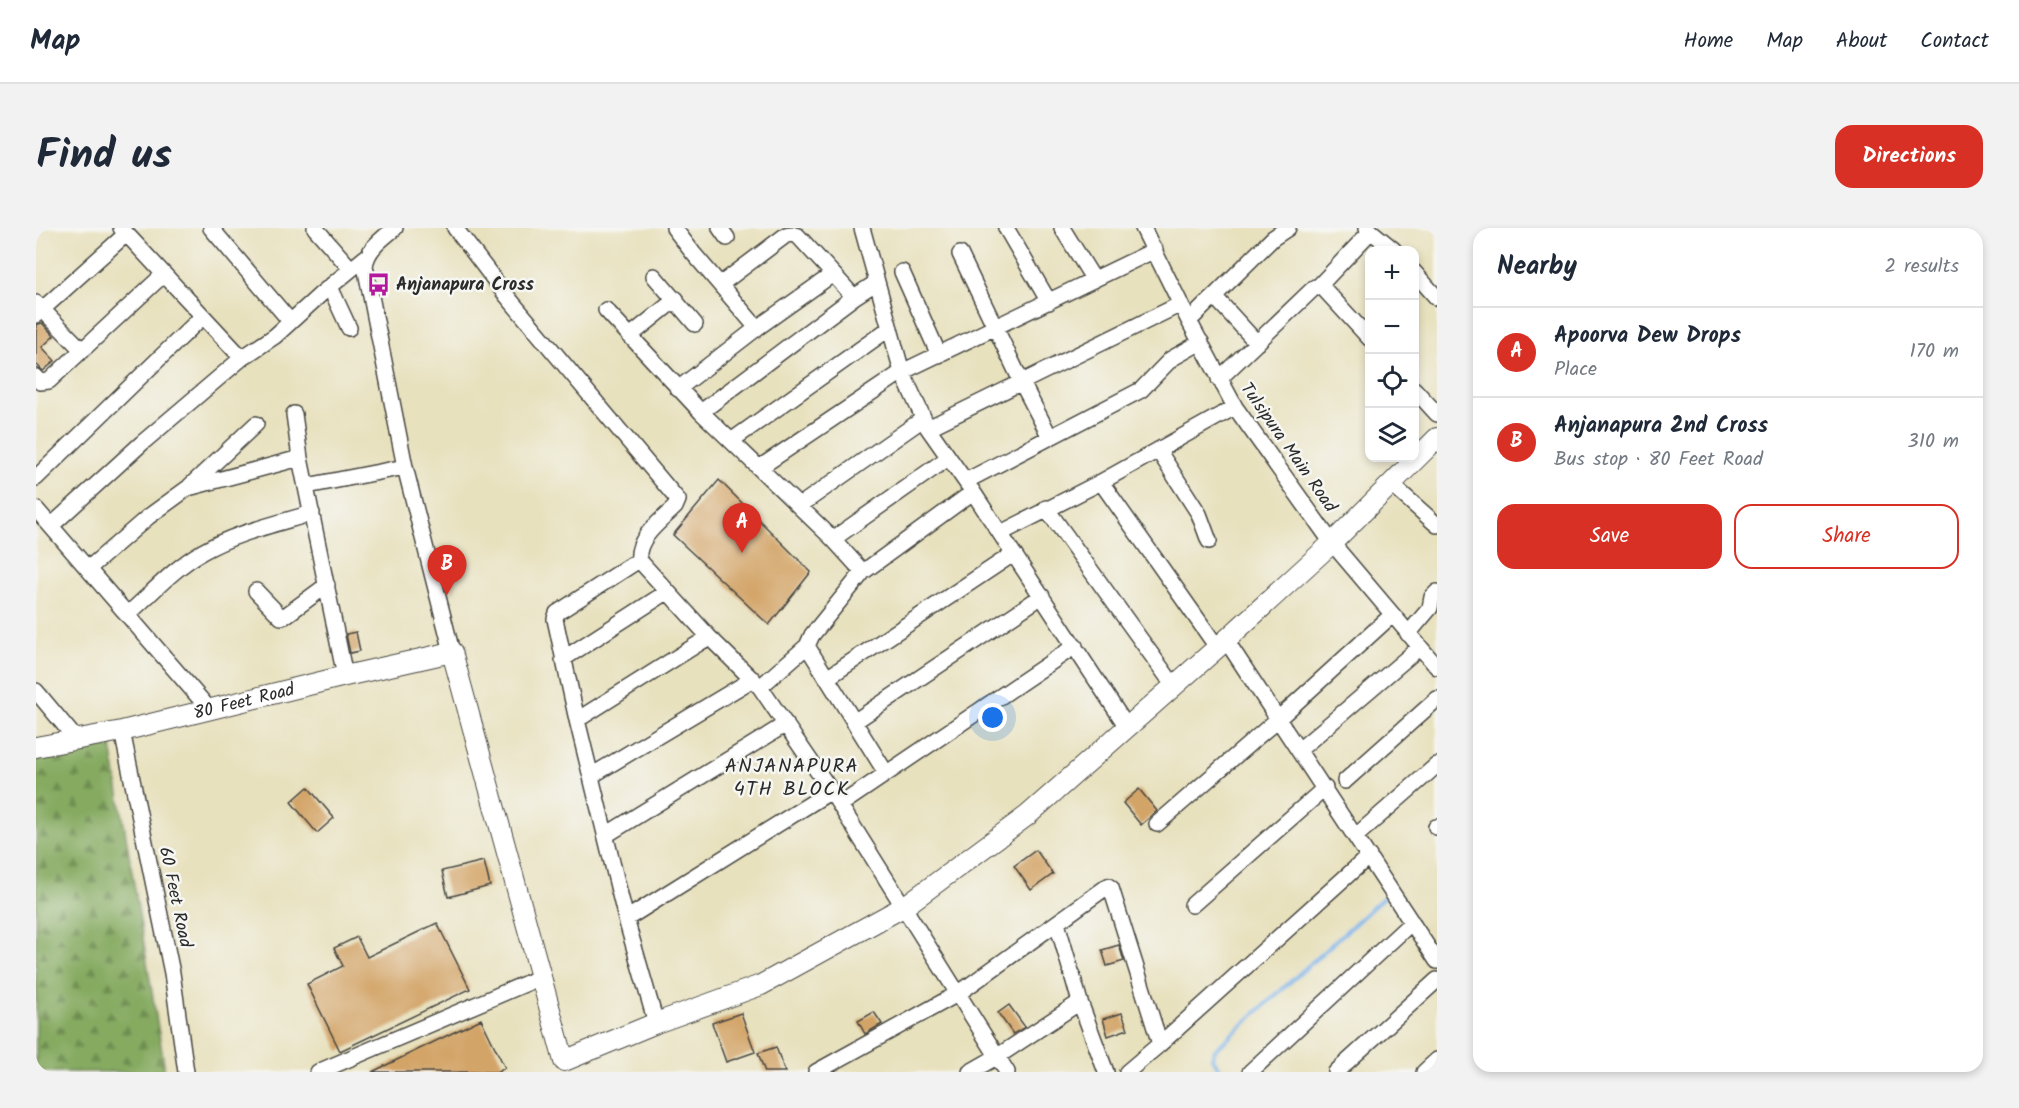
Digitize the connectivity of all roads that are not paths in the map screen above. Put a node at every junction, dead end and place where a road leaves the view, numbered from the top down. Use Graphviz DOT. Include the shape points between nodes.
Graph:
graph roads {
  1 [pos="211,228"];
  2 [pos="315,228"];
  3 [pos="395,228"];
  4 [pos="455,228"];
  5 [pos="674,228"];
  6 [pos="862,228"];
  7 [pos="1005,228"];
  8 [pos="1062,228"];
  9 [pos="1143,228"];
  10 [pos="1288,228"];
  11 [pos="1369,230"];
  12 [pos="123,231"];
  13 [pos="1389,246"];
  14 [pos="1155,250"];
  15 [pos="960,254"];
  16 [pos="366,257"];
  17 [pos="351,269"];
  18 [pos="902,272"];
  19 [pos="164,274"];
  20 [pos="833,274"];
  21 [pos="654,276"];
  22 [pos="1419,278"];
  23 [pos="1094,280"];
  24 [pos="877,282"];
  25 [pos="721,284"];
  26 [pos="1319,286"];
  27 [pos="330,287"];
  28 [pos="1214,296"];
  29 [pos="854,297"];
  30 [pos="1437,298"];
  31 [pos="676,299"];
  32 [pos="1048,302"];
  33 [pos="1181,304"];
  34 [pos="38,309"];
  35 [pos="606,310"];
  36 [pos="203,316"];
  37 [pos="290,321"];
  38 [pos="1189,321"];
  39 [pos="695,324"];
  40 [pos="349,328"];
  41 [pos="757,328"];
  42 [pos="890,328"];
  43 [pos="996,328"];
  44 [pos="1365,334"];
  45 [pos="630,336"];
  46 [pos="1201,342"];
  47 [pos="1257,343"];
  48 [pos="82,350"];
  49 [pos="939,355"];
  50 [pos="242,358"];
  51 [pos="902,372"];
  52 [pos="1219,379"];
  53 [pos="38,382"];
  54 [pos="1022,383"];
  55 [pos="678,389"];
  56 [pos="1419,394"];
  57 [pos="1235,407"];
  58 [pos="702,412"];
  59 [pos="294,414"];
  60 [pos="1437,414"];
  61 [pos="256,424"];
  62 [pos="926,424"];
  63 [pos="1050,437"];
  64 [pos="1437,438"];
  65 [pos="731,441"];
  66 [pos="1158,450"];
  67 [pos="300,458"];
  68 [pos="948,458"];
  69 [pos="405,467"];
  70 [pos="759,468"];
  71 [pos="36,478"];
  72 [pos="1101,482"];
  73 [pos="1391,484"];
  74 [pos="307,486"];
  75 [pos="969,486"];
  76 [pos="188,488"];
  77 [pos="799,506"];
  78 [pos="1046,508"];
  79 [pos="36,509"];
  80 [pos="312,513"];
  81 [pos="1437,525"];
  82 [pos="51,526"];
  83 [pos="1001,533"];
  84 [pos="833,539"];
  85 [pos="1209,541"];
  86 [pos="1332,543"];
  87 [pos="1013,554"];
  88 [pos="639,560"];
  89 [pos="88,568"];
  90 [pos="863,572"];
  91 [pos="327,585"];
  92 [pos="256,591"];
  93 [pos="1437,591"];
  94 [pos="667,592"];
  95 [pos="1042,596"];
  96 [pos="127,615"];
  97 [pos="1392,615"];
  98 [pos="1408,634"];
  99 [pos="710,637"];
  100 [pos="1221,644"];
  101 [pos="807,646"];
  102 [pos="1076,646"];
  103 [pos="1420,647"];
  104 [pos="452,652"];
  105 [pos="563,659"];
  106 [pos="1437,667"];
  107 [pos="345,676"];
  108 [pos="827,678"];
  109 [pos="756,683"];
  110 [pos="1174,686"];
  111 [pos="36,691"];
  112 [pos="1437,699"];
  113 [pos="209,709"];
  114 [pos="1278,718"];
  115 [pos="577,720"];
  116 [pos="854,722"];
  117 [pos="786,724"];
  118 [pos="1128,727"];
  119 [pos="122,730"];
  120 [pos="76,739"];
  121 [pos="36,747"];
  122 [pos="1299,750"];
  123 [pos="1437,765"];
  124 [pos="886,773"];
  125 [pos="591,776"];
  126 [pos="1345,781"];
  127 [pos="1325,788"];
  128 [pos="831,791"];
  129 [pos="840,805"];
  130 [pos="1157,824"];
  131 [pos="606,835"];
  132 [pos="1356,836"];
  133 [pos="1369,856"];
  134 [pos="1192,905"];
  135 [pos="905,906"];
  136 [pos="626,919"];
  137 [pos="1412,922"];
  138 [pos="1057,923"];
  139 [pos="1437,961"];
  140 [pos="541,976"];
  141 [pos="1437,980"];
  142 [pos="959,993"];
  143 [pos="1080,1002"];
  144 [pos="656,1023"];
  145 [pos="1160,1044"];
  146 [pos="1001,1063"];
  147 [pos="565,1067"];
  148 [pos="186,1072"];
  149 [pos="318,1072"];
  150 [pos="816,1072"];
  151 [pos="970,1072"];
  152 [pos="988,1072"];
  153 [pos="1106,1072"];
  154 [pos="1127,1072"];
  155 [pos="1250,1072"];
  156 [pos="1336,1072"];
  1 -- 37 [label="street"];
  2 -- 17 [label="street"];
  3 -- 16 [label="street"];
  4 -- 88 [label="street" via="506,295 678,500 641,543"];
  5 -- 25 [label="street"];
  6 -- 24 [label="street"];
  7 -- 32 [label="street"];
  8 -- 23 [label="street"];
  9 -- 14 [label="street, Tulsipura Main Road"];
  10 -- 28 [label="street"];
  11 -- 13 [label="street"];
  11 -- 26 [label="street"];
  12 -- 19 [label="street"];
  12 -- 34 [label="street"];
  14 -- 23 [label="street"];
  14 -- 33 [label="street, Tulsipura Main Road"];
  15 -- 43 [label="street"];
  16 -- 17 [label="street"];
  16 -- 69 [label="street"];
  17 -- 27 [label="street"];
  18 -- 49 [label="street"];
  19 -- 36 [label="street"];
  19 -- 48 [label="street"];
  20 -- 25 [label="street" via="792,234"];
  20 -- 29 [label="street"];
  20 -- 41 [label="street"];
  21 -- 31 [label="street"];
  22 -- 30 [label="street"];
  23 -- 32 [label="street"];
  24 -- 29 [label="street"];
  24 -- 42 [label="street"];
  25 -- 41 [label="street"];
  26 -- 44 [label="street"];
  26 -- 47 [label="street"];
  27 -- 37 [label="street"];
  27 -- 40 [label="street"];
  28 -- 38 [label="street"];
  28 -- 47 [label="street"];
  29 -- 58 [label="street"];
  31 -- 39 [label="street"];
  31 -- 45 [label="street"];
  32 -- 43 [label="street"];
  33 -- 38 [label="street, Tulsipura Main Road"];
  33 -- 54 [label="street"];
  34 -- 48 [label="street"];
  35 -- 45 [label="street"];
  36 -- 50 [label="street"];
  36 -- 71 [label="street"];
  37 -- 50 [label="street"];
  38 -- 46 [label="street, Tulsipura Main Road"];
  41 -- 55 [label="street"];
  42 -- 51 [label="street"];
  42 -- 65 [label="street"];
  43 -- 49 [label="street"];
  43 -- 54 [label="street"];
  45 -- 55 [label="street"];
  46 -- 52 [label="street, Tulsipura Main Road"];
  46 -- 63 [label="street" via="1171,359 1141,390"];
  47 -- 52 [label="street"];
  48 -- 53 [label="street" via="49,381"];
  49 -- 51 [label="street"];
  50 -- 82 [label="street"];
  51 -- 62 [label="street"];
  51 -- 70 [label="street"];
  52 -- 57 [label="street, Tulsipura Main Road"];
  54 -- 62 [label="street"];
  54 -- 63 [label="street"];
  55 -- 58 [label="street"];
  56 -- 60 [label="street"];
  57 -- 66 [label="street"];
  57 -- 86 [label="street, Tulsipura Main Road"];
  58 -- 65 [label="street"];
  59 -- 67 [label="street"];
  61 -- 76 [label="street"];
  62 -- 68 [label="street"];
  62 -- 77 [label="street"];
  63 -- 75 [label="street"];
  64 -- 73 [label="main road"];
  65 -- 70 [label="street"];
  66 -- 72 [label="street"];
  66 -- 85 [label="street" via="1200,514"];
  67 -- 74 [label="street"];
  67 -- 76 [label="street"];
  68 -- 75 [label="street"];
  68 -- 84 [label="street"];
  69 -- 74 [label="street"];
  69 -- 104 [label="street"];
  70 -- 77 [label="street"];
  72 -- 78 [label="street"];
  72 -- 100 [label="street"];
  73 -- 81 [label="street"];
  73 -- 86 [label="main road"];
  74 -- 80 [label="street"];
  75 -- 83 [label="street"];
  75 -- 90 [label="street"];
  76 -- 89 [label="street"];
  77 -- 84 [label="street"];
  78 -- 83 [label="street"];
  78 -- 110 [label="street"];
  79 -- 82 [label="street"];
  80 -- 91 [label="street"];
  80 -- 96 [label="street" via="204,551"];
  82 -- 89 [label="street"];
  83 -- 87 [label="street"];
  84 -- 90 [label="street"];
  86 -- 97 [label="street, Tulsipura Main Road"];
  86 -- 100 [label="main road"];
  87 -- 95 [label="street"];
  87 -- 108 [label="street"];
  88 -- 94 [label="street"];
  88 -- 105 [label="street" via="557,613"];
  89 -- 96 [label="street"];
  90 -- 101 [label="street"];
  91 -- 92 [label="street" via="281,617"];
  91 -- 107 [label="street"];
  93 -- 98 [label="street" via="1430,608"];
  94 -- 99 [label="street"];
  94 -- 105 [label="street"];
  95 -- 102 [label="street"];
  95 -- 116 [label="street"];
  96 -- 113 [label="street"];
  97 -- 98 [label="street, Tulsipura Main Road"];
  97 -- 114 [label="street"];
  98 -- 103 [label="street, Tulsipura Main Road"];
  99 -- 109 [label="street"];
  99 -- 115 [label="street"];
  100 -- 110 [label="main road"];
  100 -- 114 [label="street"];
  101 -- 108 [label="street"];
  101 -- 109 [label="street"];
  102 -- 118 [label="street"];
  102 -- 124 [label="street"];
  103 -- 106 [label="street, Tulsipura Main Road"];
  103 -- 122 [label="street"];
  104 -- 107 [label="main road, 80 Feet Road"];
  104 -- 140 [label="main road"];
  105 -- 115 [label="street"];
  107 -- 113 [label="main road, 80 Feet Road"];
  108 -- 116 [label="street"];
  109 -- 117 [label="street"];
  109 -- 125 [label="street"];
  110 -- 118 [label="main road"];
  111 -- 120 [label="street"];
  112 -- 126 [label="street"];
  113 -- 119 [label="main road, 80 Feet Road"];
  114 -- 122 [label="street"];
  114 -- 130 [label="street"];
  115 -- 125 [label="street"];
  116 -- 124 [label="street"];
  117 -- 128 [label="street"];
  117 -- 131 [label="street"];
  118 -- 135 [label="main road" via="1028,816"];
  119 -- 120 [label="main road, 80 Feet Road"];
  119 -- 148 [label="street, 60 Feet Road" via="172,974"];
  120 -- 121 [label="main road, 80 Feet Road"];
  122 -- 127 [label="street"];
  123 -- 132 [label="street"];
  124 -- 129 [label="street"];
  125 -- 131 [label="street"];
  127 -- 132 [label="street"];
  127 -- 134 [label="street"];
  128 -- 129 [label="street"];
  128 -- 136 [label="street"];
  129 -- 135 [label="street"];
  131 -- 136 [label="street"];
  132 -- 133 [label="street"];
  133 -- 137 [label="street"];
  133 -- 145 [label="street"];
  135 -- 142 [label="street"];
  135 -- 144 [label="main road" via="761,985"];
  136 -- 144 [label="street"];
  137 -- 139 [label="street"];
  137 -- 155 [label="street"];
  138 -- 142 [label="street"];
  138 -- 143 [label="street"];
  138 -- 145 [label="street" via="1110,886"];
  140 -- 147 [label="main road"];
  140 -- 149 [label="street"];
  141 -- 156 [label="street"];
  142 -- 146 [label="street"];
  142 -- 150 [label="street"];
  143 -- 146 [label="street"];
  143 -- 153 [label="street"];
  144 -- 147 [label="main road"];
  145 -- 154 [label="street"];
  146 -- 151 [label="street"];
  146 -- 152 [label="street"];
}
